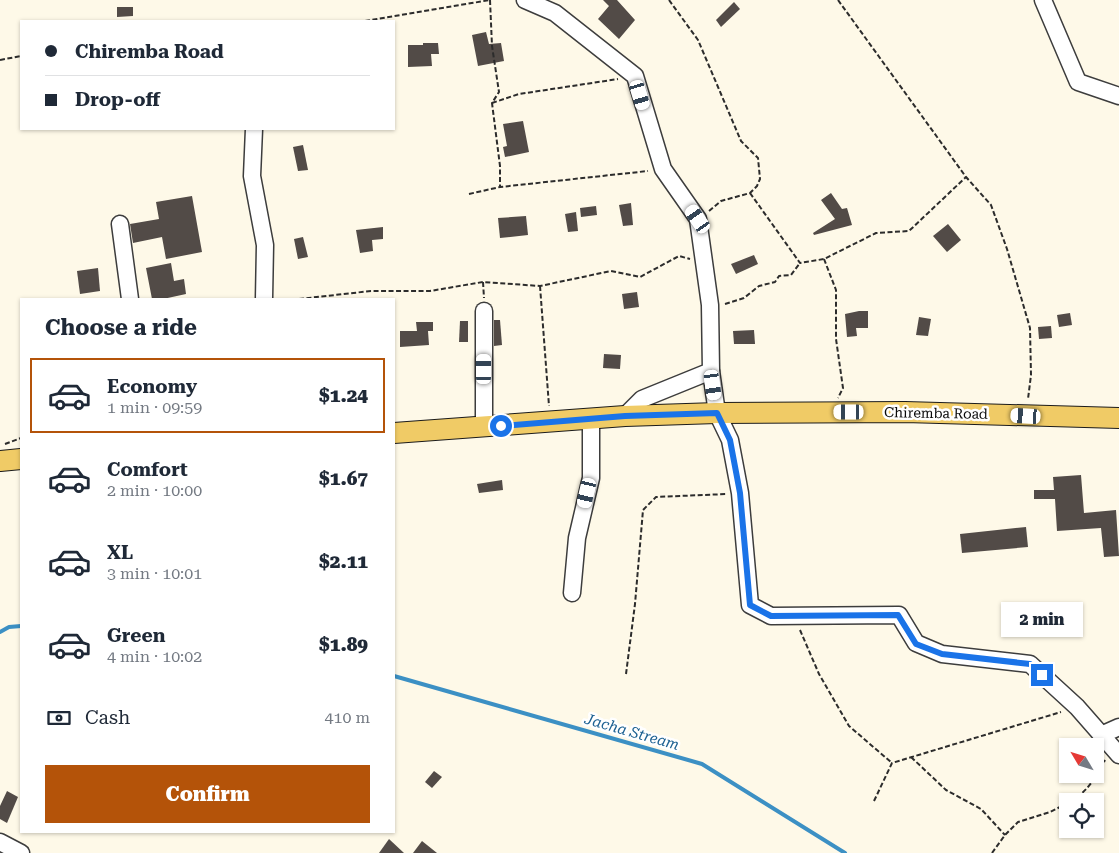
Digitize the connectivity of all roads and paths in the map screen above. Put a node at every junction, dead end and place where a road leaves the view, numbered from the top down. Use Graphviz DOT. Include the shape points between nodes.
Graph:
graph roads {
  1 [pos="490,0"];
  2 [pos="526,0"];
  3 [pos="669,0"];
  4 [pos="838,0"];
  5 [pos="1043,0"];
  6 [pos="371,20"];
  7 [pos="20,56"];
  8 [pos="0,60"];
  9 [pos="635,76"];
  10 [pos="1119,96"];
  11 [pos="492,103"];
  12 [pos="254,130"];
  13 [pos="663,169"];
  14 [pos="966,177"];
  15 [pos="500,187"];
  16 [pos="750,193"];
  17 [pos="469,194"];
  18 [pos="698,219"];
  19 [pos="120,224"];
  20 [pos="824,259"];
  21 [pos="704,263"];
  22 [pos="800,263"];
  23 [pos="540,286"];
  24 [pos="130,298"];
  25 [pos="264,298"];
  26 [pos="307,298"];
  27 [pos="710,305"];
  28 [pos="484,311"];
  29 [pos="711,371"];
  30 [pos="830,412"];
  31 [pos="717,413"];
  32 [pos="625,416"];
  33 [pos="1026,416"];
  34 [pos="591,418"];
  35 [pos="1119,418"];
  36 [pos="551,421"];
  37 [pos="484,427"];
  38 [pos="395,432"];
  39 [pos="20,438"];
  40 [pos="0,446"];
  41 [pos="20,459"];
  42 [pos="0,461"];
  43 [pos="740,493"];
  44 [pos="572,594"];
  45 [pos="794,616"];
  46 [pos="626,674"];
  47 [pos="1077,708"];
  48 [pos="1119,727"];
  49 [pos="1110,745"];
  50 [pos="911,757"];
  51 [pos="892,763"];
  52 [pos="1083,793"];
  53 [pos="874,801"];
  54 [pos="1059,807"];
  55 [pos="1005,835"];
  56 [pos="0,842"];
  57 [pos="21,853"];
  58 [pos="992,853"];
  1 -- 6 [label="path"];
  1 -- 11 [label="path" via="499,92"];
  2 -- 9 [label="street" via="554,13"];
  3 -- 16 [label="path" via="698,40 741,141 758,158 760,179"];
  4 -- 14 [label="path"];
  5 -- 10 [label="street" via="1078,82"];
  7 -- 8 [label="path"];
  9 -- 11 [label="path" via="519,94"];
  9 -- 13 [label="street"];
  11 -- 15 [label="path"];
  12 -- 25 [label="street" via="252,176 266,245"];
  13 -- 15 [label="path"];
  13 -- 18 [label="street"];
  14 -- 20 [label="path" via="909,231 876,233"];
  14 -- 33 [label="path" via="991,206 1030,328"];
  15 -- 17 [label="path"];
  16 -- 18 [label="path" via="721,201"];
  16 -- 22 [label="path"];
  18 -- 21 [label="street"];
  19 -- 24 [label="street"];
  20 -- 22 [label="path"];
  20 -- 30 [label="path" via="836,290 836,339 843,388"];
  21 -- 23 [label="path" via="679,256 640,277 610,271"];
  21 -- 27 [label="street"];
  22 -- 27 [label="path" via="791,276 779,276 775,282 759,286 744,298"];
  23 -- 26 [label="path" via="483,282 430,291 371,291"];
  23 -- 36 [label="path"];
  27 -- 29 [label="street"];
  28 -- 37 [label="street"];
  29 -- 31 [label="street"];
  29 -- 32 [label="street" via="642,399"];
  30 -- 31 [label="main road, Chiremba Road"];
  30 -- 33 [label="main road, Chiremba Road"];
  31 -- 32 [label="main road, Chiremba Road"];
  31 -- 43 [label="street" via="730,440"];
  32 -- 34 [label="main road, Chiremba Road"];
  33 -- 35 [label="main road, Chiremba Road"];
  34 -- 36 [label="main road, Chiremba Road"];
  34 -- 44 [label="street" via="591,478 577,538"];
  36 -- 37 [label="main road, Chiremba Road"];
  37 -- 38 [label="main road, Chiremba Road"];
  39 -- 40 [label="path"];
  41 -- 42 [label="main road"];
  43 -- 45 [label="street" via="750,605 771,616"];
  43 -- 46 [label="path" via="656,497 644,510"];
  45 -- 47 [label="street" via="898,615 916,644 942,654 1030,664"];
  45 -- 51 [label="path" via="819,674 849,726"];
  47 -- 49 [label="street"];
  47 -- 50 [label="path"];
  48 -- 49 [label="street"];
  49 -- 52 [label="path" via="1096,777"];
  50 -- 51 [label="path"];
  50 -- 55 [label="path" via="946,790 981,809"];
  51 -- 53 [label="path"];
  54 -- 55 [label="path" via="1018,822"];
  55 -- 58 [label="path"];
  56 -- 57 [label="street"];
}
